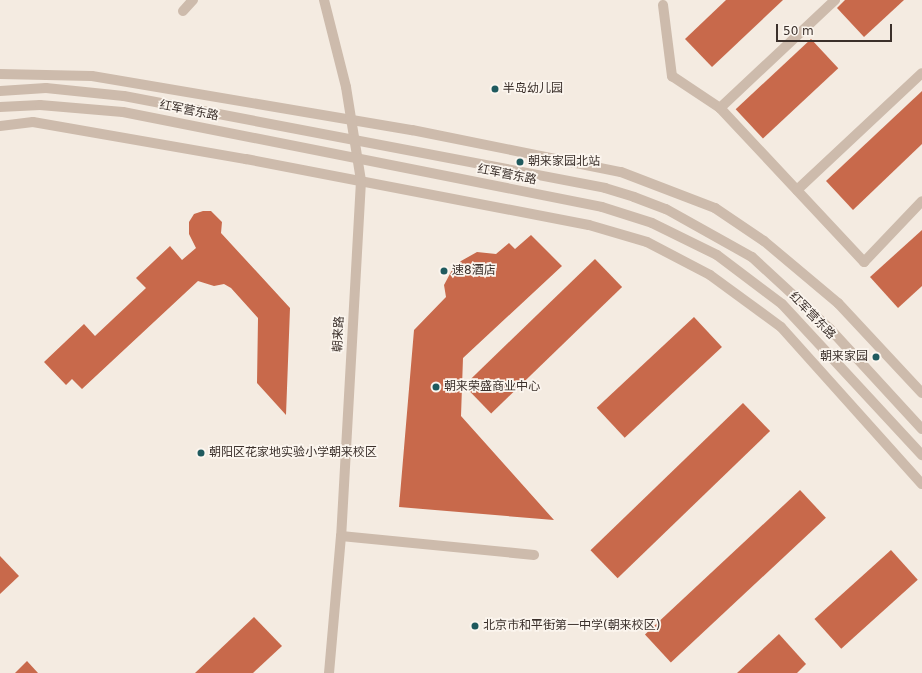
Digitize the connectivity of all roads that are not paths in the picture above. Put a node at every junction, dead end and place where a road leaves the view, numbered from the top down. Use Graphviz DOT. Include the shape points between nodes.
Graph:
graph roads {
  1 [pos="193,0"];
  2 [pos="324,0"];
  3 [pos="835,0"];
  4 [pos="663,5"];
  5 [pos="183,11"];
  6 [pos="922,73"];
  7 [pos="0,74"];
  8 [pos="0,91"];
  9 [pos="0,106"];
  10 [pos="720,108"];
  11 [pos="352,120"];
  12 [pos="0,126"];
  13 [pos="355,140"];
  14 [pos="358,158"];
  15 [pos="361,181"];
  16 [pos="797,190"];
  17 [pos="922,201"];
  18 [pos="922,393"];
  19 [pos="922,429"];
  20 [pos="922,455"];
  21 [pos="922,484"];
  22 [pos="341,536"];
  23 [pos="534,555"];
  24 [pos="329,673"];
  1 -- 5 [label="street"];
  2 -- 11 [label="street, 朝来路"];
  3 -- 10 [label="street"];
  4 -- 10 [label="street" via="672,76"];
  6 -- 16 [label="street"];
  7 -- 11 [label="street" via="92,76"];
  8 -- 13 [label="street, 红军营东路" via="46,88 124,96"];
  9 -- 14 [label="street, 红军营东路" via="40,105 123,112"];
  10 -- 16 [label="street"];
  11 -- 13 [label="street, 朝来路"];
  11 -- 18 [label="street" via="614,171 715,208 790,260 838,303"];
  12 -- 15 [label="street" via="33,122"];
  13 -- 14 [label="street, 朝来路"];
  13 -- 19 [label="street, 红军营东路" via="605,188 666,209 752,257 830,329"];
  14 -- 15 [label="street, 朝来路"];
  14 -- 20 [label="street, 红军营东路" via="602,207 688,239 740,269 782,304"];
  15 -- 21 [label="street" via="589,225 647,242 686,262 737,293 781,327"];
  15 -- 22 [label="street, 朝来路"];
  16 -- 17 [label="street" via="864,262"];
  22 -- 23 [label="street"];
  22 -- 24 [label="street, 朝来路"];
}
